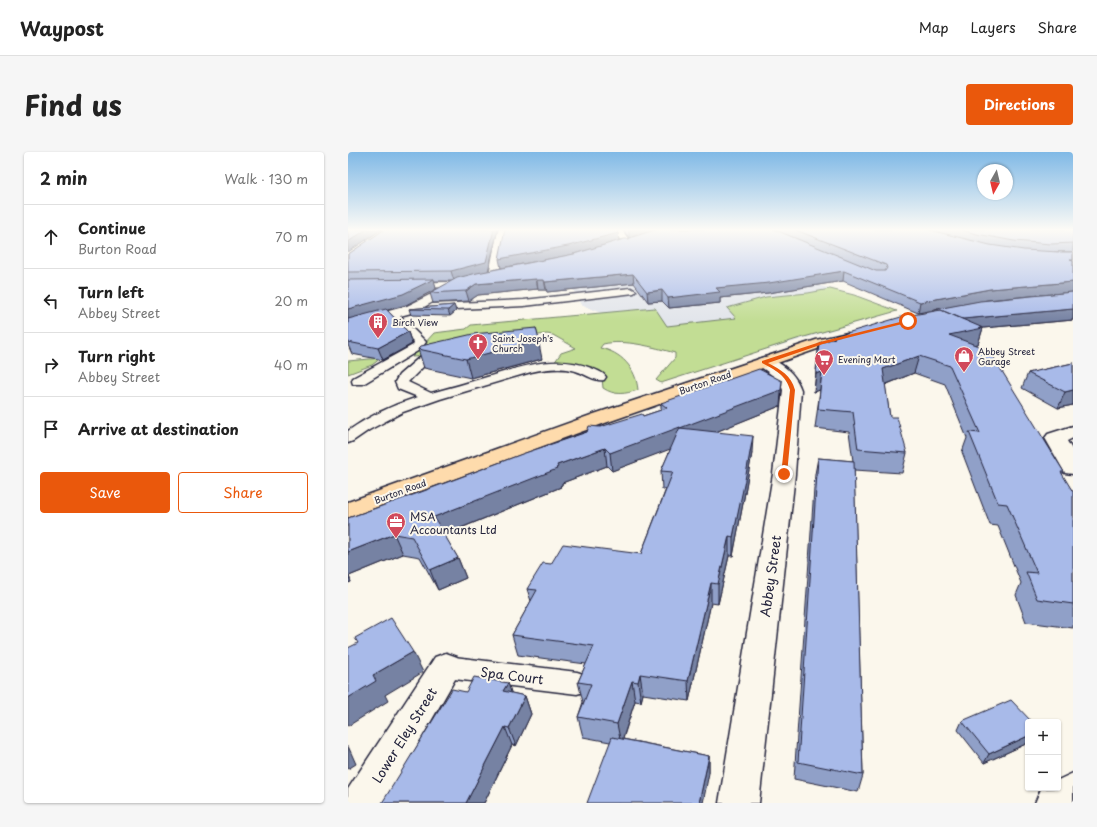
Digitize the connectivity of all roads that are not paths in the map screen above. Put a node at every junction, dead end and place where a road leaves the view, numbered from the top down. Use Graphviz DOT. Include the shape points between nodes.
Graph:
graph roads {
  1 [pos="499,259"];
  2 [pos="482,276"];
  3 [pos="469,280"];
  4 [pos="455,285"];
  5 [pos="348,286"];
  6 [pos="631,291"];
  7 [pos="428,300"];
  8 [pos="493,305"];
  9 [pos="411,309"];
  10 [pos="392,314"];
  11 [pos="348,326"];
  12 [pos="862,333"];
  13 [pos="426,359"];
  14 [pos="764,362"];
  15 [pos="600,376"];
  16 [pos="358,381"];
  17 [pos="430,398"];
  18 [pos="1073,432"];
  19 [pos="348,438"];
  20 [pos="1073,468"];
  21 [pos="348,510"];
  22 [pos="446,667"];
  23 [pos="577,683"];
  24 [pos="1073,793"];
  25 [pos="362,803"];
  26 [pos="739,803"];
  27 [pos="1055,803"];
  1 -- 2 [label="street" via="498,273"];
  3 -- 4 [label="street"];
  4 -- 5 [label="street"];
  4 -- 7 [label="street"];
  6 -- 8 [label="lane"];
  7 -- 8 [label="lane" via="485,302"];
  7 -- 9 [label="street"];
  8 -- 9 [label="lane"];
  9 -- 10 [label="street"];
  10 -- 11 [label="street"];
  10 -- 16 [label="lane" via="420,342 417,347"];
  12 -- 14 [label="main road, Burton Road" via="821,343"];
  13 -- 17 [label="lane" via="401,382 403,386"];
  14 -- 21 [label="main road, Burton Road"];
  14 -- 26 [label="street, Abbey Street" via="784,374 790,381 792,390 784,474"];
  15 -- 17 [label="lane" via="566,365 546,366"];
  17 -- 19 [label="lane" via="387,414"];
  18 -- 20 [label="street" via="1055,438"];
  22 -- 23 [label="lane, Spa Court"];
  22 -- 25 [label="street, Lower Eley Street"];
  24 -- 27 [label="street"];
}
